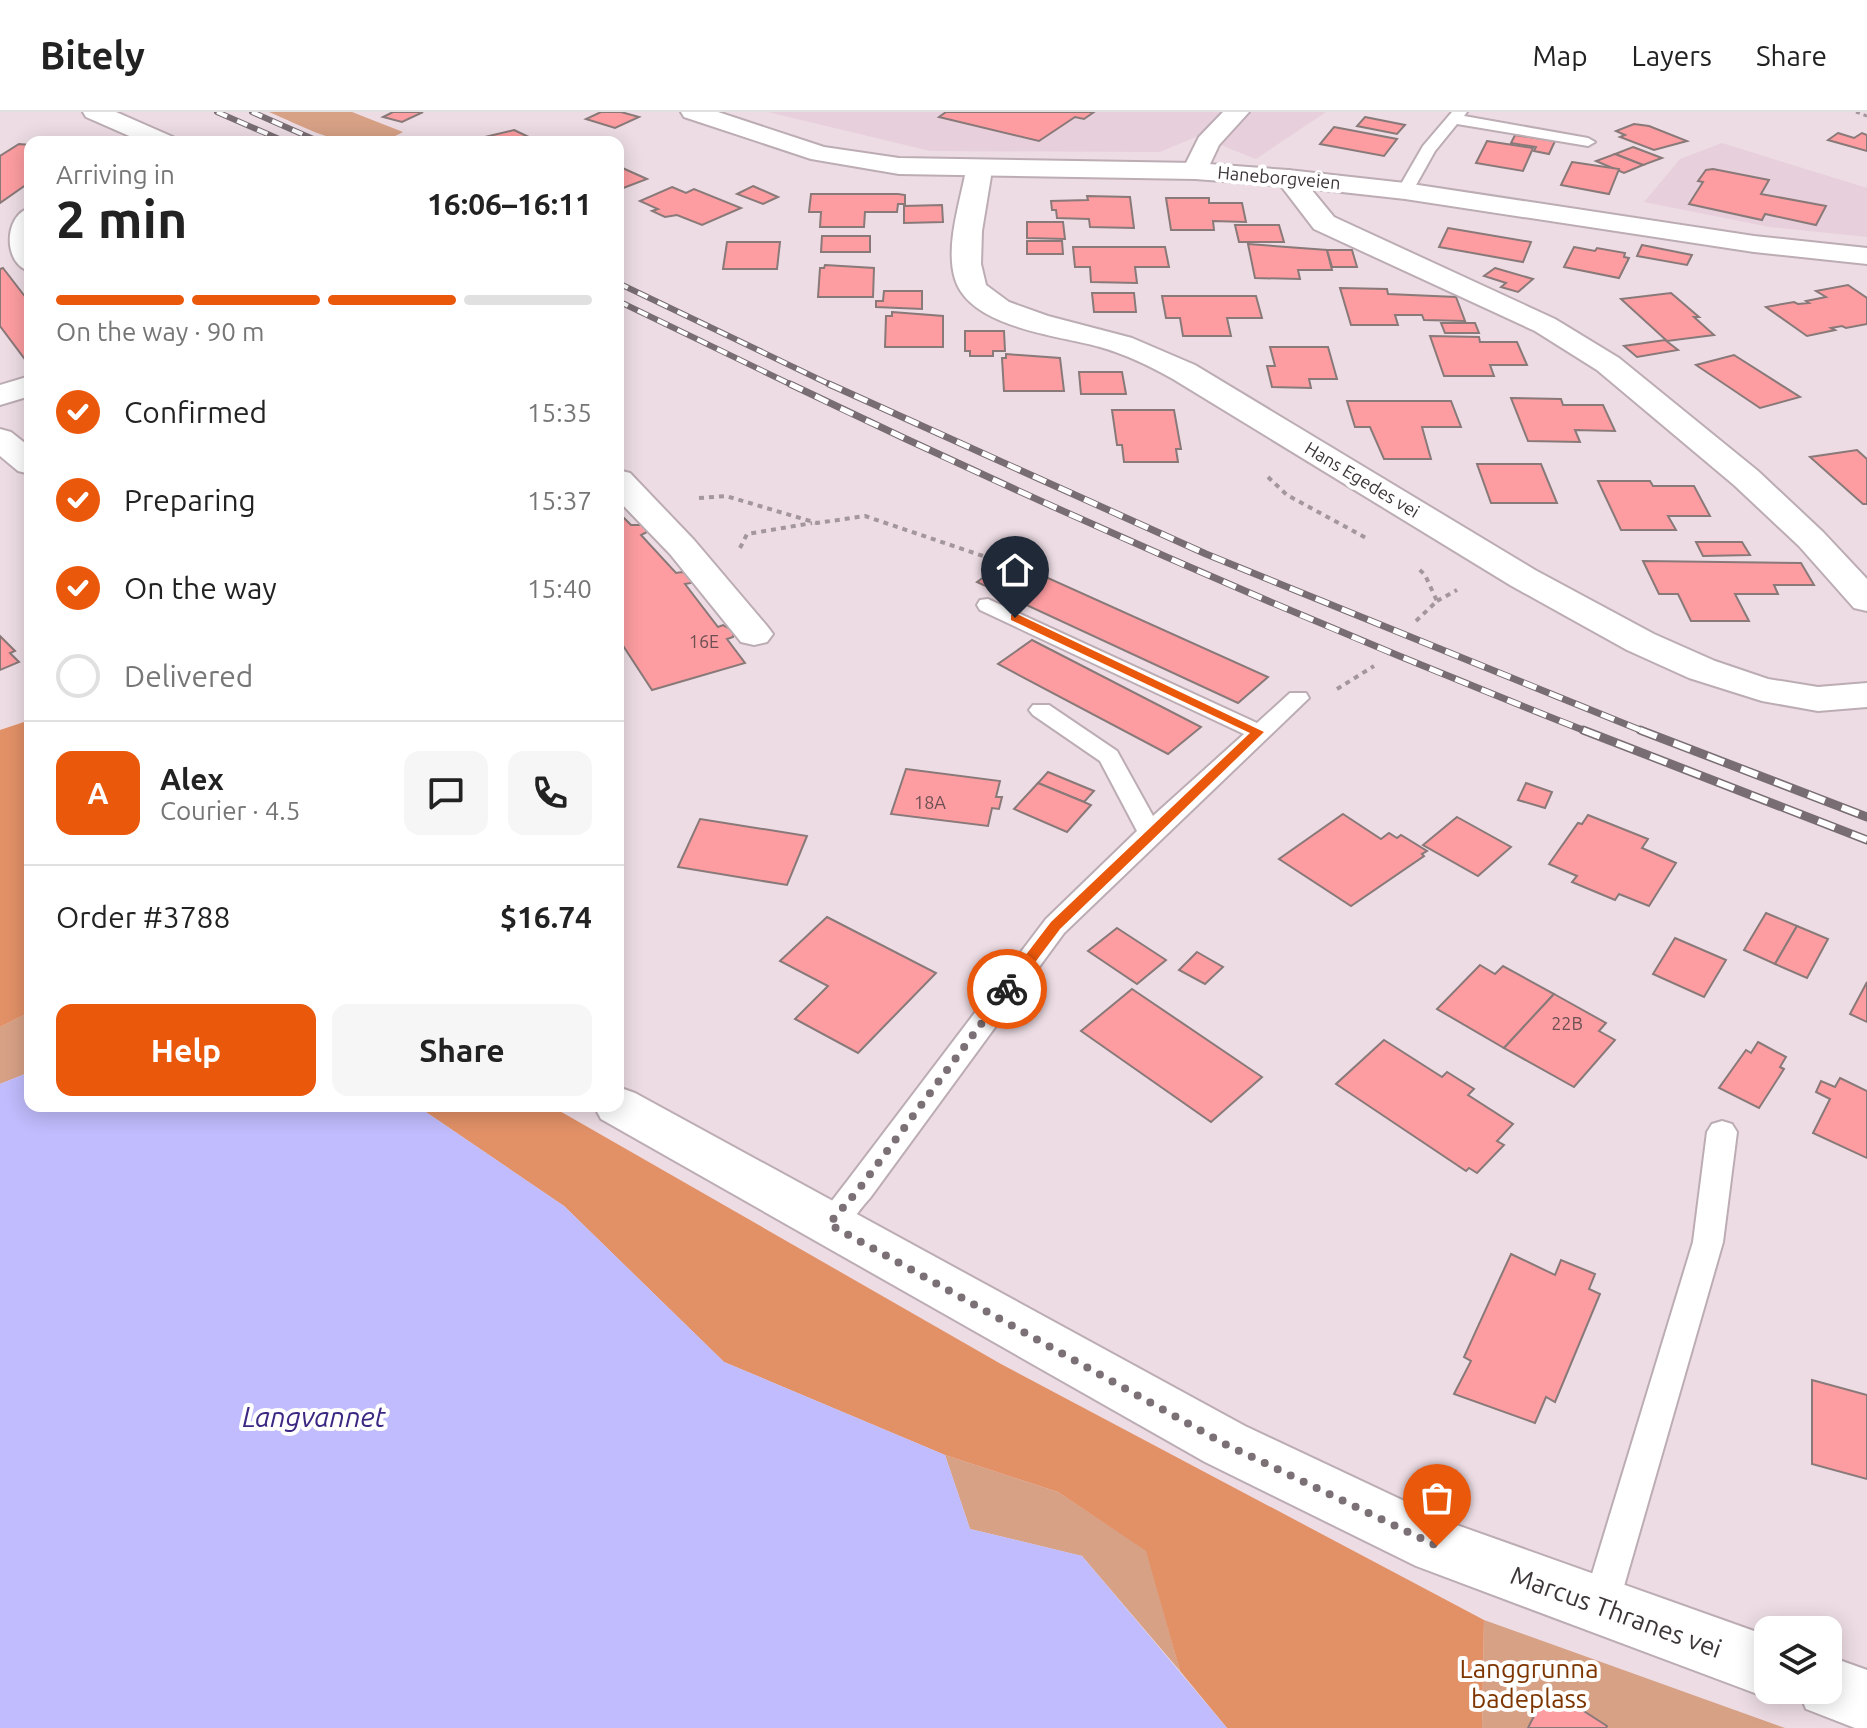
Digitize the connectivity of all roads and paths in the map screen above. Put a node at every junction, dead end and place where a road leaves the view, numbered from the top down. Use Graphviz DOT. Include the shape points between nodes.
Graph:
graph roads {
  1 [pos="95,112"];
  2 [pos="693,112"];
  3 [pos="1237,112"];
  4 [pos="1856,112"];
  5 [pos="1457,116"];
  6 [pos="1867,116"];
  7 [pos="146,136"];
  8 [pos="1588,142"];
  9 [pos="979,170"];
  10 [pos="1195,171"];
  11 [pos="1288,178"];
  12 [pos="1405,191"];
  13 [pos="1867,256"];
  14 [pos="24,387"];
  15 [pos="0,396"];
  16 [pos="0,439"];
  17 [pos="1292,439"];
  18 [pos="24,459"];
  19 [pos="629,491"];
  20 [pos="817,523"];
  21 [pos="1374,542"];
  22 [pos="983,556"];
  23 [pos="1416,567"];
  24 [pos="719,591"];
  25 [pos="1867,600"];
  26 [pos="988,605"];
  27 [pos="1416,621"];
  28 [pos="754,634"];
  29 [pos="1867,695"];
  30 [pos="1298,698"];
  31 [pos="1041,710"];
  32 [pos="1258,732"];
  33 [pos="1150,833"];
  34 [pos="624,1109"];
  35 [pos="1722,1132"];
  36 [pos="829,1224"];
  37 [pos="1600,1607"];
  38 [pos="1754,1662"];
  39 [pos="1842,1692"];
  40 [pos="1867,1701"];
  1 -- 7 [label="street"];
  2 -- 9 [label="street, Haneborgveien" via="820,154 899,166"];
  3 -- 10 [label="street" via="1208,142"];
  4 -- 6 [label="path"];
  5 -- 8 [label="lane"];
  5 -- 12 [label="lane" via="1428,149"];
  9 -- 10 [label="street, Haneborgveien"];
  9 -- 17 [label="street, Hans Egedes vei" via="966,269 981,296 1014,315 1161,360"];
  10 -- 11 [label="street, Haneborgveien"];
  11 -- 12 [label="street, Haneborgveien"];
  11 -- 25 [label="street" via="1324,223 1545,325 1608,364 1746,478"];
  12 -- 13 [label="street, Haneborgveien"];
  14 -- 15 [label="street"];
  16 -- 18 [label="street"];
  17 -- 21 [label="path" via="1268,454 1262,471 1287,495"];
  17 -- 29 [label="street, Hans Egedes vei" via="1489,560 1647,645 1769,691 1817,700"];
  19 -- 20 [label="path" via="726,496"];
  19 -- 24 [label="street"];
  20 -- 22 [label="path" via="865,516"];
  20 -- 24 [label="path" via="747,534"];
  23 -- 27 [label="path" via="1437,601"];
  24 -- 28 [label="street"];
  26 -- 32 [label="lane"];
  30 -- 32 [label="lane"];
  31 -- 33 [label="lane" via="1109,756"];
  32 -- 33 [label="lane"];
  33 -- 36 [label="lane" via="1055,926"];
  34 -- 36 [label="street, Marcus Thranes vei"];
  35 -- 37 [label="lane" via="1708,1242"];
  36 -- 37 [label="street, Marcus Thranes vei" via="1225,1444 1437,1546"];
  37 -- 38 [label="street, Marcus Thranes vei"];
  39 -- 40 [label="street"];
}
